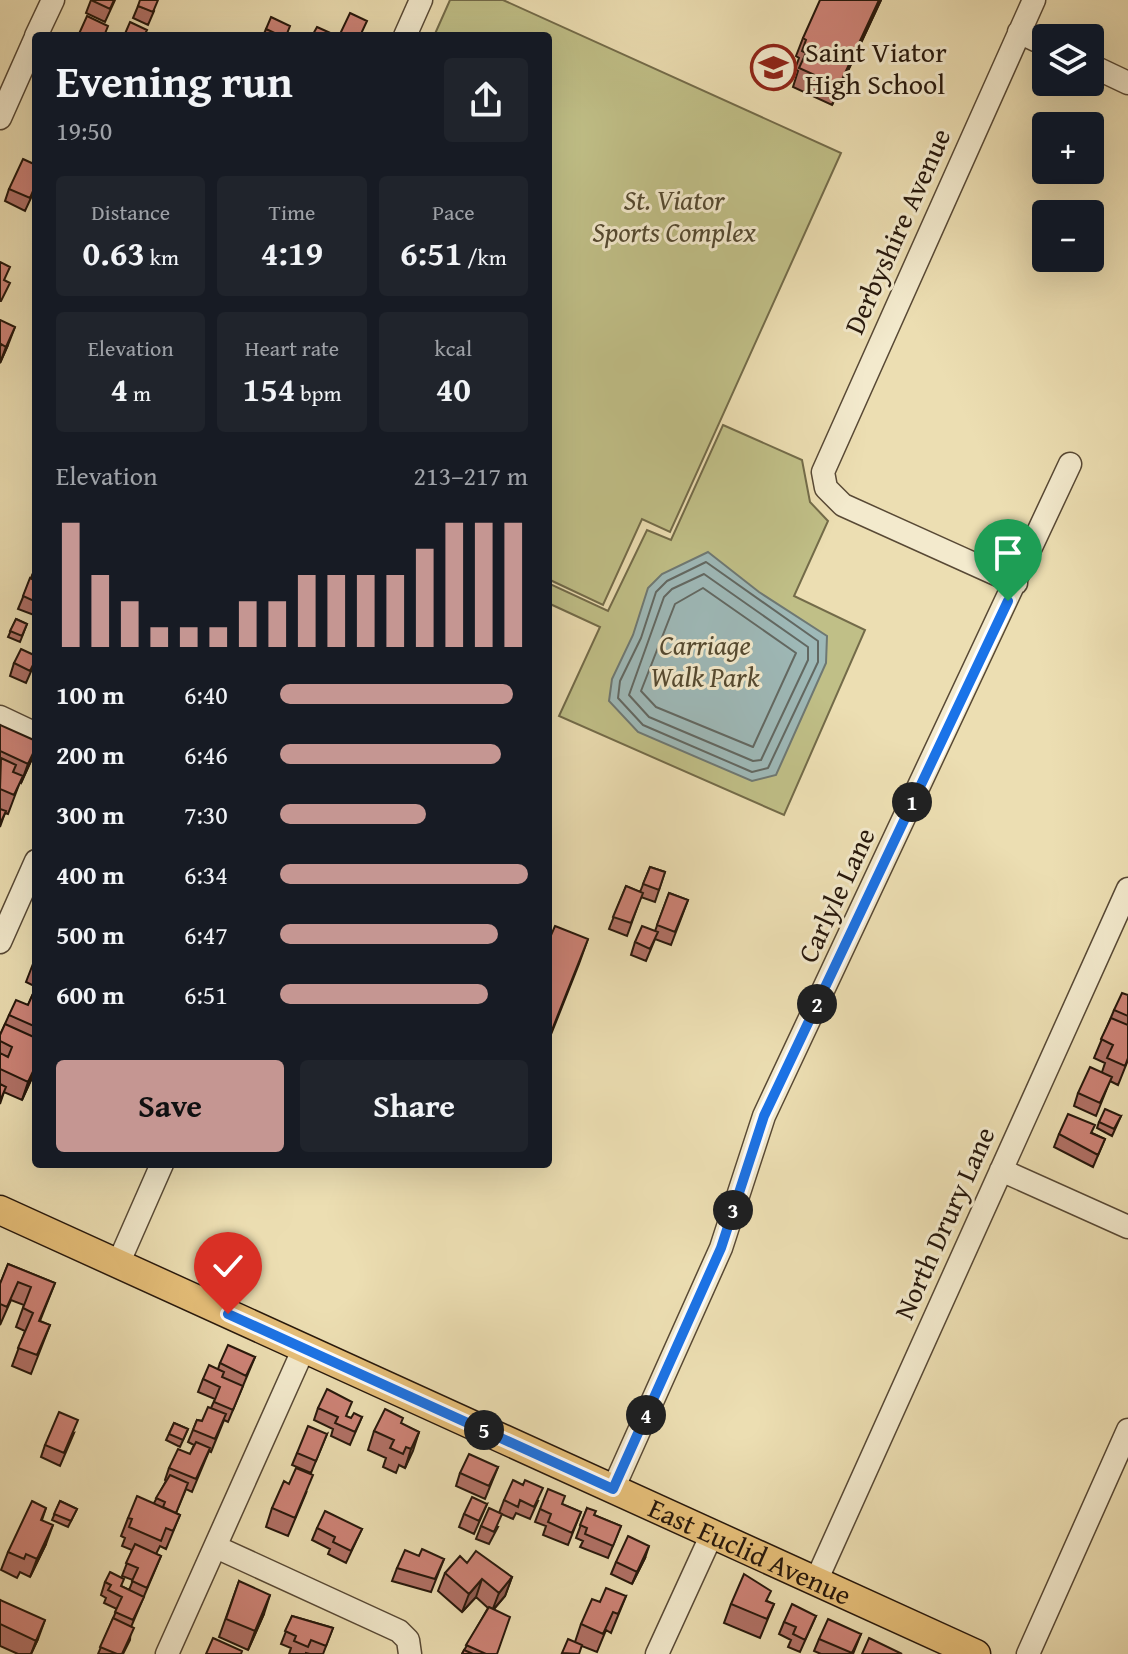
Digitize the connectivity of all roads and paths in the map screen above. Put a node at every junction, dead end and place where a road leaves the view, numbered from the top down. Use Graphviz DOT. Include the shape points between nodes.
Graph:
graph roads {
  1 [pos="53,0"];
  2 [pos="421,0"];
  3 [pos="1034,0"];
  4 [pos="38,32"];
  5 [pos="407,32"];
  6 [pos="1019,32"];
  7 [pos="1032,38"];
  8 [pos="32,45"];
  9 [pos="1104,72"];
  10 [pos="1128,83"];
  11 [pos="0,118"];
  12 [pos="1070,464"];
  13 [pos="1016,583"];
  14 [pos="0,717"];
  15 [pos="32,732"];
  16 [pos="32,870"];
  17 [pos="1128,889"];
  18 [pos="0,942"];
  19 [pos="160,1168"];
  20 [pos="1001,1170"];
  21 [pos="0,1210"];
  22 [pos="1128,1227"];
  23 [pos="118,1264"];
  24 [pos="304,1348"];
  25 [pos="1128,1430"];
  26 [pos="613,1489"];
  27 [pos="712,1534"];
  28 [pos="216,1547"];
  29 [pos="816,1581"];
  30 [pos="409,1647"];
  31 [pos="167,1654"];
  32 [pos="657,1654"];
  33 [pos="976,1654"];
  34 [pos="1028,1654"];
  1 -- 4 [label="street"];
  2 -- 5 [label="street"];
  3 -- 6 [label="street, Derbyshire Avenue"];
  6 -- 7 [label="street"];
  6 -- 13 [label="street, Derbyshire Avenue" via="823,472 826,488 843,505"];
  8 -- 11 [label="street"];
  9 -- 10 [label="street"];
  12 -- 13 [label="street, Carlyle Lane"];
  13 -- 26 [label="street, Carlyle Lane" via="764,1116 721,1248"];
  14 -- 15 [label="street"];
  16 -- 18 [label="street"];
  17 -- 20 [label="street, North Drury Lane"];
  19 -- 23 [label="street"];
  20 -- 22 [label="street"];
  20 -- 29 [label="street, North Drury Lane"];
  21 -- 23 [label="main road, East Euclid Avenue"];
  23 -- 24 [label="main road, East Euclid Avenue"];
  24 -- 26 [label="main road, East Euclid Avenue"];
  24 -- 28 [label="street"];
  25 -- 34 [label="street"];
  26 -- 27 [label="main road, East Euclid Avenue"];
  27 -- 29 [label="main road, East Euclid Avenue"];
  27 -- 32 [label="street"];
  28 -- 30 [label="street" via="388,1625"];
  28 -- 31 [label="street"];
  29 -- 33 [label="main road, East Euclid Avenue"];
}
